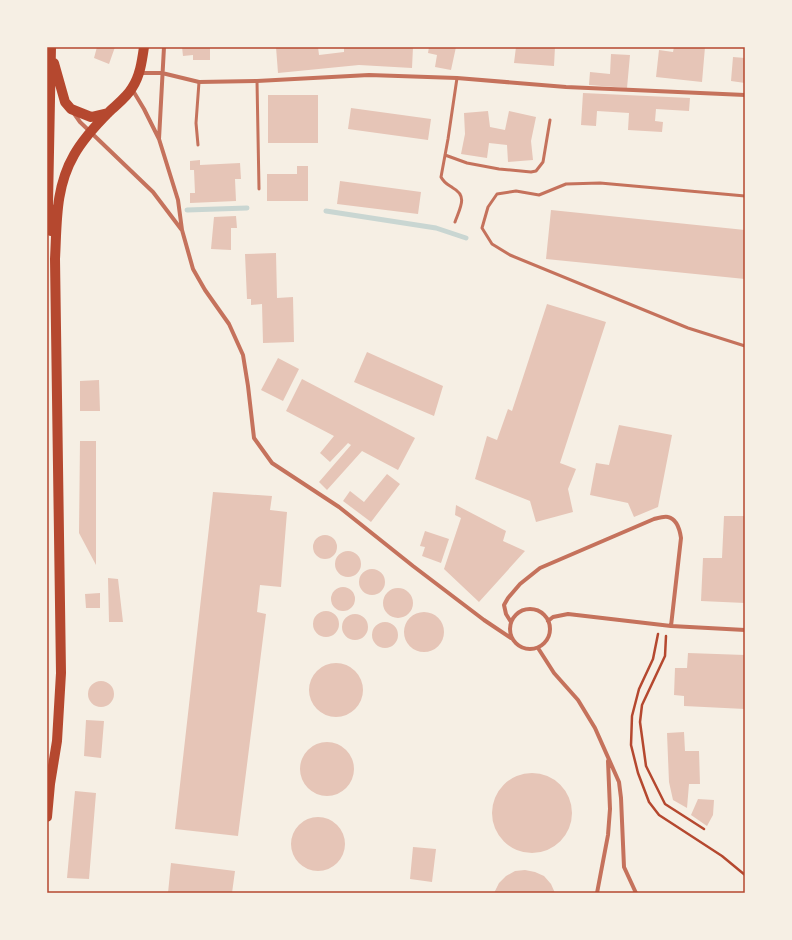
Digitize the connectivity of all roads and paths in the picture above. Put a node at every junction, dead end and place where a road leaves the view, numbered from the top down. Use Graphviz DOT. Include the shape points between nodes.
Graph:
graph roads {
  1 [pos="144,47"];
  2 [pos="164,47"];
  3 [pos="51,51"];
  4 [pos="139,73"];
  5 [pos="162,73"];
  6 [pos="456,78"];
  7 [pos="258,81"];
  8 [pos="199,82"];
  9 [pos="132,89"];
  10 [pos="745,96"];
  11 [pos="71,109"];
  12 [pos="108,113"];
  13 [pos="550,120"];
  14 [pos="90,132"];
  15 [pos="159,139"];
  16 [pos="198,145"];
  17 [pos="445,155"];
  18 [pos="259,189"];
  19 [pos="745,196"];
  20 [pos="455,222"];
  21 [pos="182,230"];
  22 [pos="55,259"];
  23 [pos="745,346"];
  24 [pos="548,621"];
  25 [pos="511,622"];
  26 [pos="668,626"];
  27 [pos="745,630"];
  28 [pos="511,638"];
  29 [pos="538,648"];
  30 [pos="608,757"];
  31 [pos="47,817"];
  32 [pos="704,829"];
  33 [pos="745,875"];
  34 [pos="597,893"];
  35 [pos="636,893"];
  1 -- 4 [label="main road"];
  2 -- 5 [label="street"];
  3 -- 11 [label="main road" via="65,102"];
  3 -- 22 [label="main road" via="48,204"];
  4 -- 5 [label="street"];
  4 -- 9 [label="main road"];
  5 -- 8 [label="street"];
  5 -- 15 [label="street"];
  6 -- 7 [label="street" via="369,75"];
  6 -- 10 [label="street" via="566,87"];
  6 -- 17 [label="lane"];
  7 -- 8 [label="street"];
  7 -- 18 [label="lane"];
  8 -- 16 [label="lane" via="196,116"];
  9 -- 12 [label="main road"];
  9 -- 15 [label="street"];
  11 -- 12 [label="main road" via="91,117"];
  11 -- 14 [label="street"];
  12 -- 14 [label="main road"];
  13 -- 17 [label="lane" via="543,162 531,172 467,163"];
  14 -- 21 [label="street" via="153,192"];
  14 -- 22 [label="main road" via="74,154 60,187"];
  15 -- 21 [label="street" via="178,200"];
  17 -- 20 [label="lane" via="441,177 444,183 458,191 462,202"];
  19 -- 23 [label="lane" via="600,182 566,184 539,195 516,191 497,194 488,207 482,228 492,244 510,255 688,328"];
  21 -- 28 [label="street" via="192,269 230,324 243,355 254,438 272,463 340,507 419,571"];
  22 -- 31 [label="main road" via="61,674 57,741"];
  24 -- 25 [label="street" via="539,611 526,609 514,616"];
  24 -- 26 [label="street" via="553,617 568,614"];
  24 -- 29 [label="street" via="550,627 547,640"];
  25 -- 26 [label="street" via="504,605 520,584 540,568 654,519 668,517 679,528 681,538"];
  25 -- 28 [label="street"];
  26 -- 27 [label="street"];
  26 -- 32 [label="path" via="665,656 642,705 640,722 643,750 646,766 665,804"];
  26 -- 33 [label="path" via="659,632 653,659 639,689 632,716 631,745 638,773 649,802 660,815 722,856"];
  28 -- 29 [label="street" via="520,647 532,650"];
  29 -- 30 [label="street" via="554,673 581,706 595,728"];
  30 -- 34 [label="street" via="610,816"];
  30 -- 35 [label="street" via="621,798 624,867"];
}
